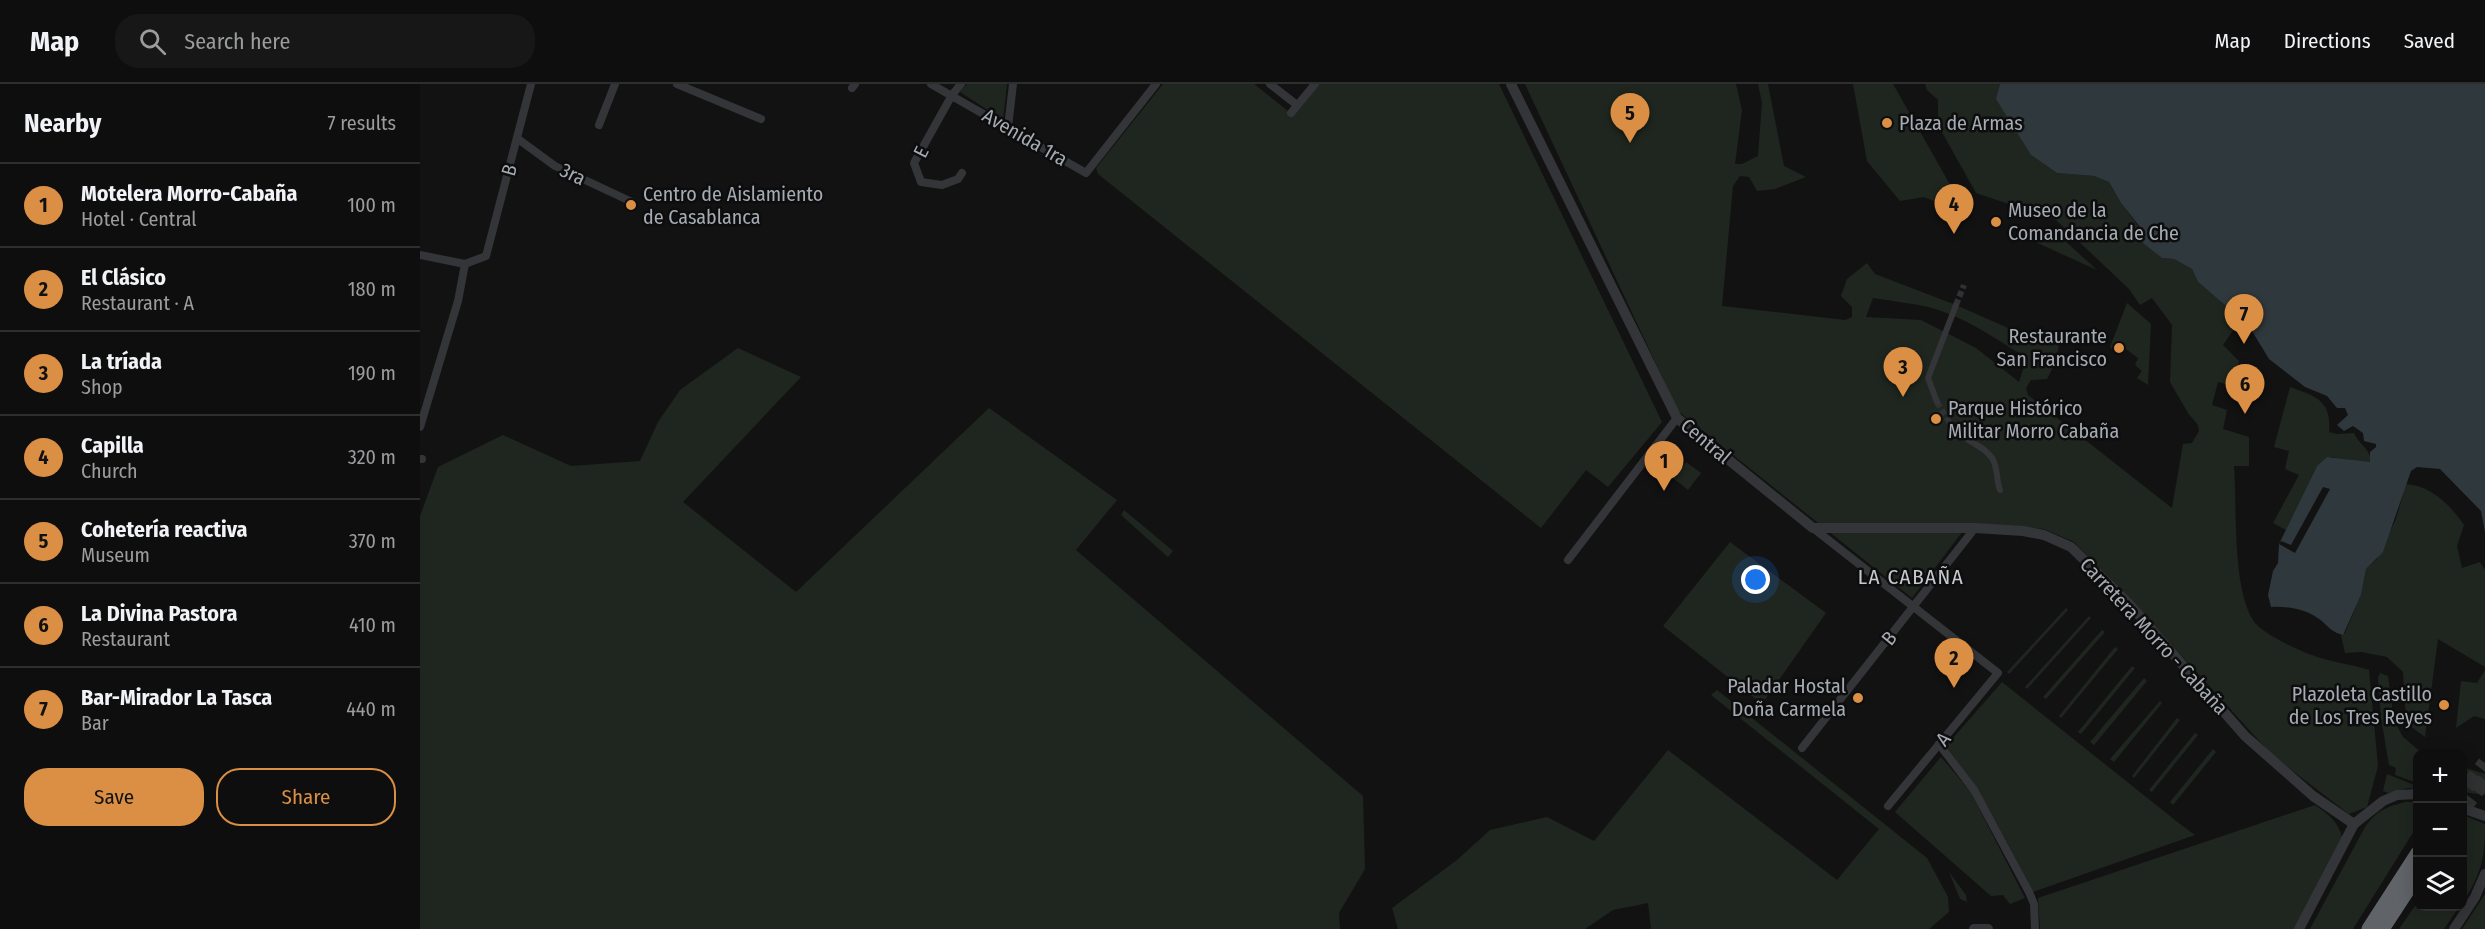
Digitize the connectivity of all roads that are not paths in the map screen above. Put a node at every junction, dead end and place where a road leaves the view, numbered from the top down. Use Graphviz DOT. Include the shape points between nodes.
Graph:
graph roads {
  1 [pos="531,84"];
  2 [pos="615,84"];
  3 [pos="677,84"];
  4 [pos="931,84"];
  5 [pos="961,84"];
  6 [pos="1013,84"];
  7 [pos="1156,84"];
  8 [pos="1270,84"];
  9 [pos="1315,84"];
  10 [pos="1511,84"];
  11 [pos="952,95"];
  12 [pos="1297,105"];
  13 [pos="1291,113"];
  14 [pos="761,119"];
  15 [pos="599,125"];
  16 [pos="1008,127"];
  17 [pos="518,139"];
  18 [pos="962,173"];
  19 [pos="632,202"];
  20 [pos="420,255"];
  21 [pos="465,264"];
  22 [pos="1956,305"];
  23 [pos="1937,402"];
  24 [pos="1677,418"];
  25 [pos="1952,425"];
  26 [pos="420,427"];
  27 [pos="2000,490"];
  28 [pos="1813,528"];
  29 [pos="1975,528"];
  30 [pos="1568,560"];
  31 [pos="1914,607"];
  32 [pos="1998,674"];
  33 [pos="1805,744"];
  34 [pos="1939,744"];
  35 [pos="2413,794"];
  36 [pos="1888,806"];
  37 [pos="2467,809"];
  38 [pos="2485,816"];
  39 [pos="2354,825"];
  40 [pos="2415,857"];
  41 [pos="2485,874"];
  42 [pos="2413,882"];
  43 [pos="1974,929"];
  44 [pos="1988,929"];
  45 [pos="2035,929"];
  46 [pos="2299,929"];
  47 [pos="2369,929"];
  48 [pos="2382,929"];
  49 [pos="2454,929"];
  1 -- 17 [label="street, B"];
  2 -- 15 [label="street"];
  3 -- 14 [label="street"];
  4 -- 11 [label="street, Avenida 1ra"];
  5 -- 11 [label="street, E"];
  6 -- 16 [label="street"];
  7 -- 16 [label="street, Avenida 1ra" via="1086,172"];
  8 -- 12 [label="street"];
  9 -- 12 [label="street"];
  10 -- 24 [label="street, Central"];
  11 -- 16 [label="street, Avenida 1ra"];
  11 -- 18 [label="street, E" via="914,163 921,182 942,185 958,179"];
  12 -- 13 [label="street"];
  17 -- 19 [label="street, 3ra" via="555,166"];
  17 -- 21 [label="street, B" via="486,256"];
  20 -- 21 [label="street"];
  21 -- 26 [label="street" via="458,301"];
  22 -- 23 [label="street" via="1928,378"];
  24 -- 28 [label="street, Central"];
  24 -- 30 [label="street"];
  25 -- 27 [label="street" via="1957,434 1993,459"];
  28 -- 29 [label="street, Carretera Morro - Cabaña"];
  28 -- 31 [label="street, Central"];
  29 -- 31 [label="street, B"];
  29 -- 39 [label="street, Carretera Morro - Cabaña" via="2044,535 2071,547 2130,605 2245,736 2313,796"];
  31 -- 32 [label="street, Central"];
  31 -- 33 [label="street, B"];
  32 -- 34 [label="street, A"];
  34 -- 36 [label="street, A"];
  34 -- 45 [label="street" via="1974,790 2029,892 2034,904"];
  35 -- 39 [label="street" via="2383,801"];
  37 -- 38 [label="street"];
  39 -- 46 [label="street"];
  40 -- 47 [label="highway"];
  41 -- 49 [label="street"];
  42 -- 48 [label="highway"];
  43 -- 44 [label="street"];
}
